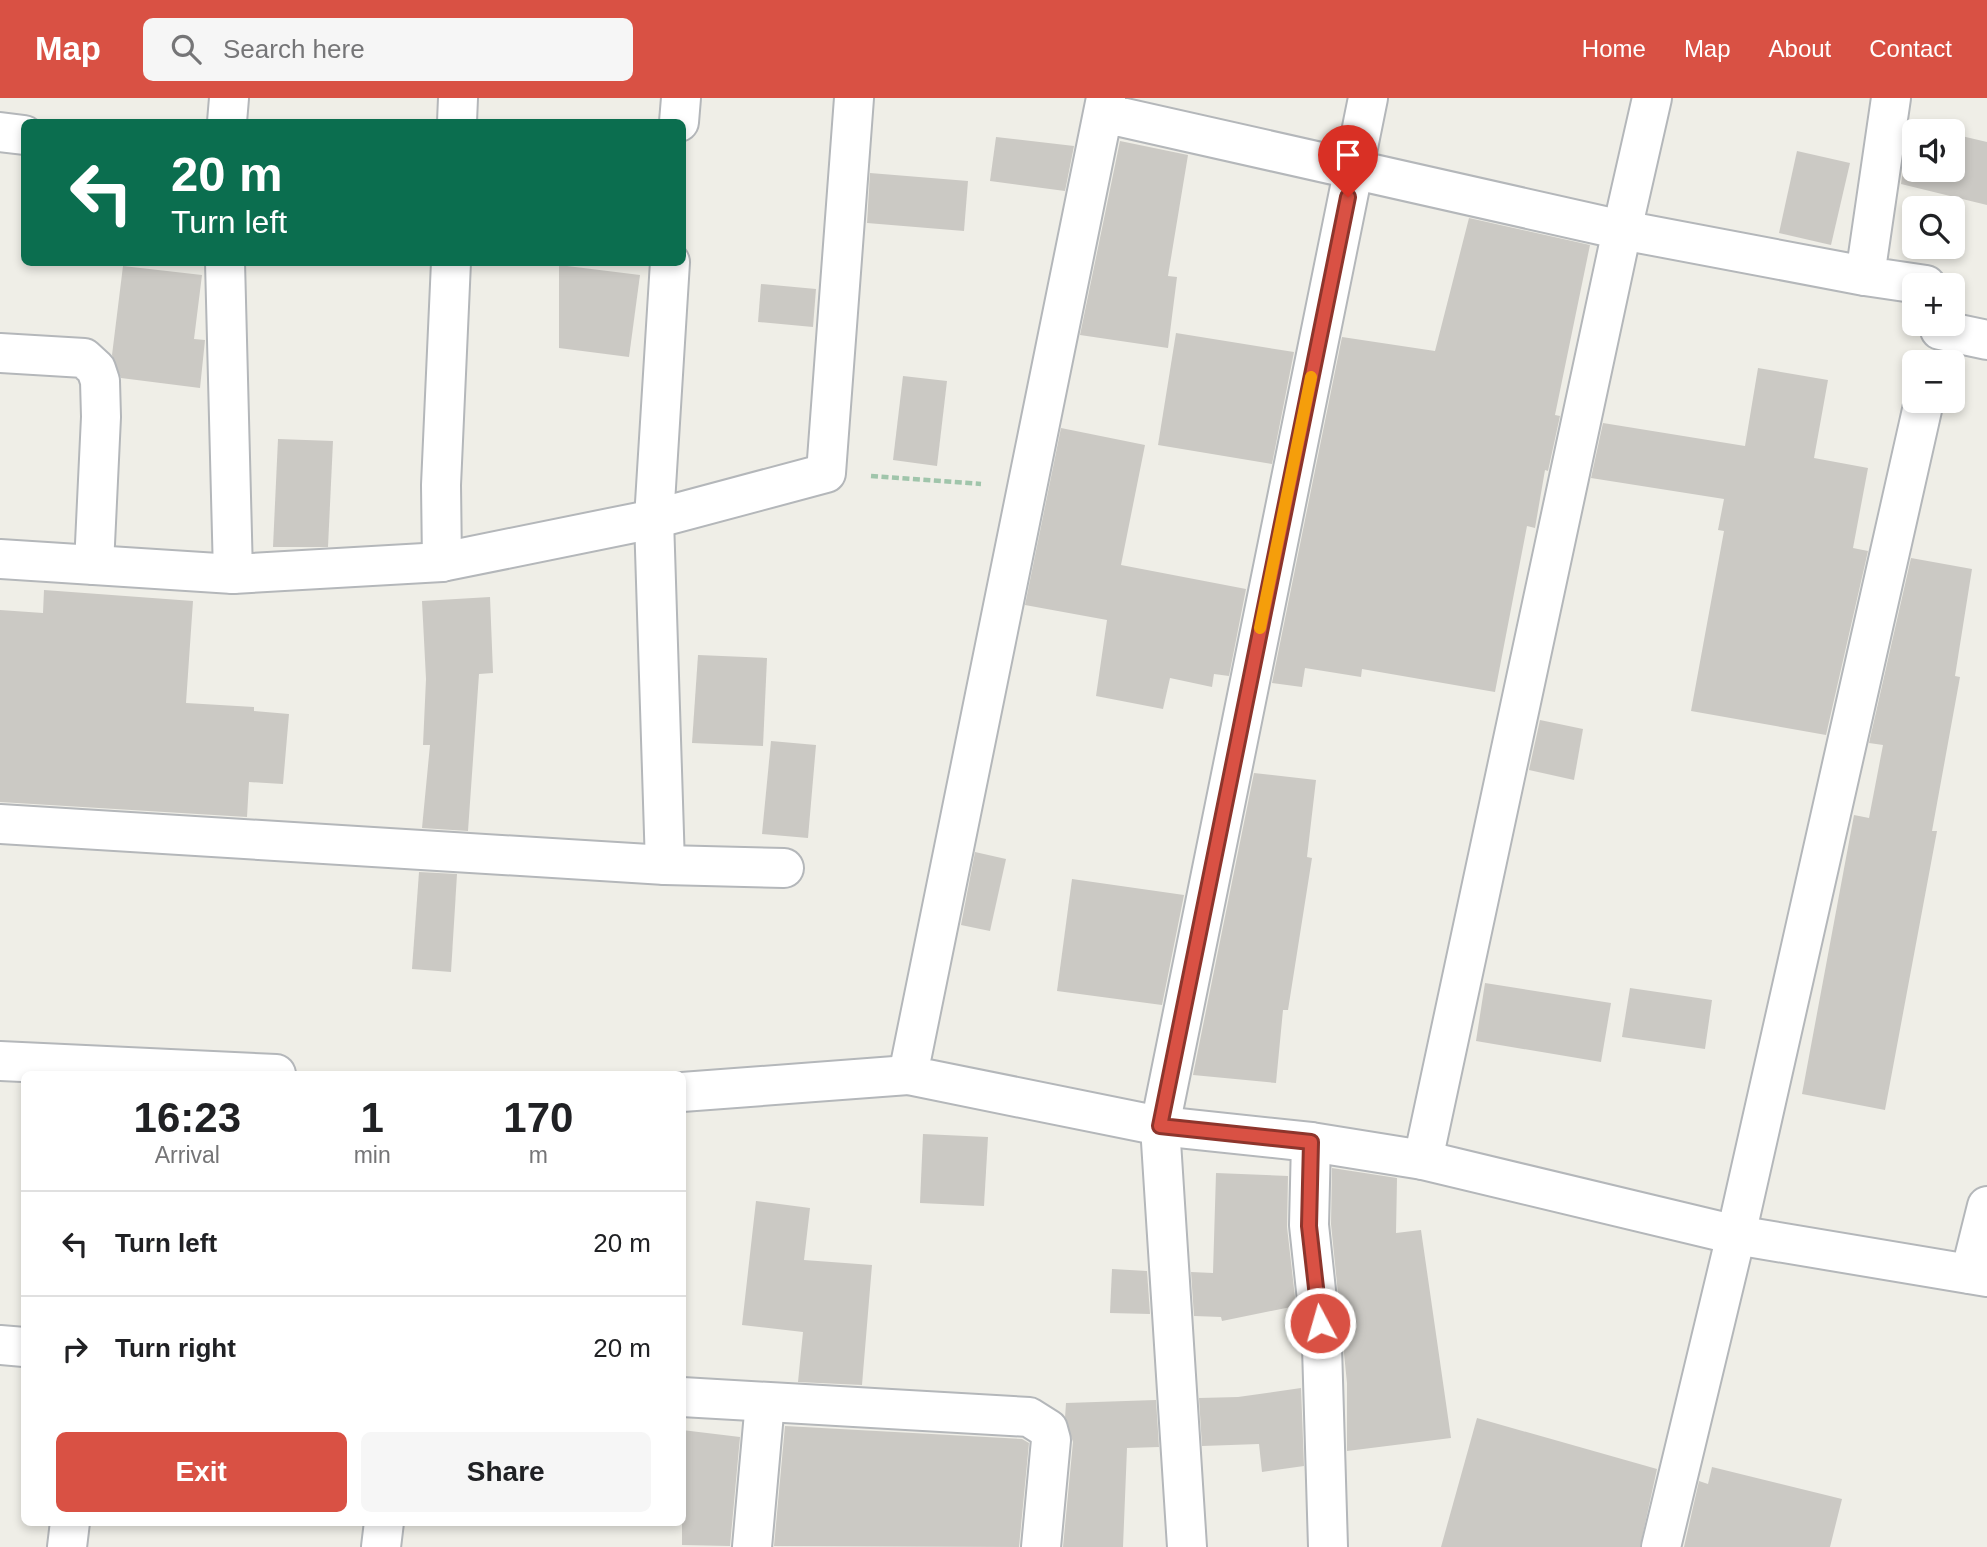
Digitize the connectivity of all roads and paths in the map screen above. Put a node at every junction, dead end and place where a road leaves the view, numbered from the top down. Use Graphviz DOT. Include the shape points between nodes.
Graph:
graph roads {
  1 [pos="229,98"];
  2 [pos="458,98"];
  3 [pos="681,98"];
  4 [pos="854,98"];
  5 [pos="1368,98"];
  6 [pos="1652,98"];
  7 [pos="1891,98"];
  8 [pos="1104,106"];
  9 [pos="227,119"];
  10 [pos="457,119"];
  11 [pos="679,119"];
  12 [pos="0,132"];
  13 [pos="21,135"];
  14 [pos="1353,170"];
  15 [pos="1622,230"];
  16 [pos="225,266"];
  17 [pos="451,266"];
  18 [pos="670,266"];
  19 [pos="1865,276"];
  20 [pos="1902,281"];
  21 [pos="1938,339"];
  22 [pos="1987,340"];
  23 [pos="0,354"];
  24 [pos="1921,413"];
  25 [pos="826,473"];
  26 [pos="1027,488"];
  27 [pos="654,519"];
  28 [pos="0,559"];
  29 [pos="442,562"];
  30 [pos="94,565"];
  31 [pos="233,574"];
  32 [pos="0,824"];
  33 [pos="665,865"];
  34 [pos="784,868"];
  35 [pos="0,1061"];
  36 [pos="212,1071"];
  37 [pos="908,1075"];
  38 [pos="686,1092"];
  39 [pos="1160,1126"];
  40 [pos="1311,1142"];
  41 [pos="1423,1160"];
  42 [pos="1987,1206"];
  43 [pos="1736,1236"];
  44 [pos="1978,1276"];
  45 [pos="0,1345"];
  46 [pos="21,1347"];
  47 [pos="686,1397"];
  48 [pos="765,1402"];
  49 [pos="70,1526"];
  50 [pos="384,1526"];
  51 [pos="67,1547"];
  52 [pos="381,1547"];
  53 [pos="751,1547"];
  54 [pos="1041,1547"];
  55 [pos="1187,1547"];
  56 [pos="1328,1547"];
  57 [pos="1661,1547"];
  1 -- 9 [label="street"];
  2 -- 10 [label="street"];
  3 -- 11 [label="street"];
  4 -- 25 [label="street"];
  5 -- 14 [label="street"];
  6 -- 15 [label="street"];
  7 -- 19 [label="street"];
  8 -- 14 [label="street"];
  8 -- 26 [label="street"];
  12 -- 13 [label="street"];
  14 -- 15 [label="street"];
  14 -- 39 [label="street"];
  15 -- 19 [label="street"];
  15 -- 41 [label="street"];
  16 -- 31 [label="street"];
  17 -- 29 [label="street"];
  18 -- 27 [label="street"];
  19 -- 20 [label="street"];
  21 -- 22 [label="street"];
  23 -- 30 [label="street" via="83,358 96,369 101,416"];
  24 -- 43 [label="street"];
  25 -- 26 [label="path"];
  25 -- 27 [label="street"];
  26 -- 37 [label="street"];
  27 -- 29 [label="street"];
  27 -- 33 [label="street"];
  28 -- 30 [label="street"];
  29 -- 31 [label="street"];
  30 -- 31 [label="street"];
  32 -- 33 [label="street"];
  33 -- 34 [label="street"];
  35 -- 36 [label="street"];
  37 -- 38 [label="street"];
  37 -- 39 [label="street"];
  39 -- 40 [label="street"];
  39 -- 55 [label="street"];
  40 -- 41 [label="street"];
  40 -- 56 [label="street" via="1309,1226 1322,1347"];
  41 -- 43 [label="street"];
  42 -- 44 [label="street"];
  43 -- 44 [label="street"];
  43 -- 57 [label="street"];
  45 -- 46 [label="street"];
  47 -- 48 [label="street"];
  48 -- 53 [label="street"];
  48 -- 54 [label="street" via="1039,1421 1051,1440"];
  49 -- 51 [label="street"];
  50 -- 52 [label="street"];
}
